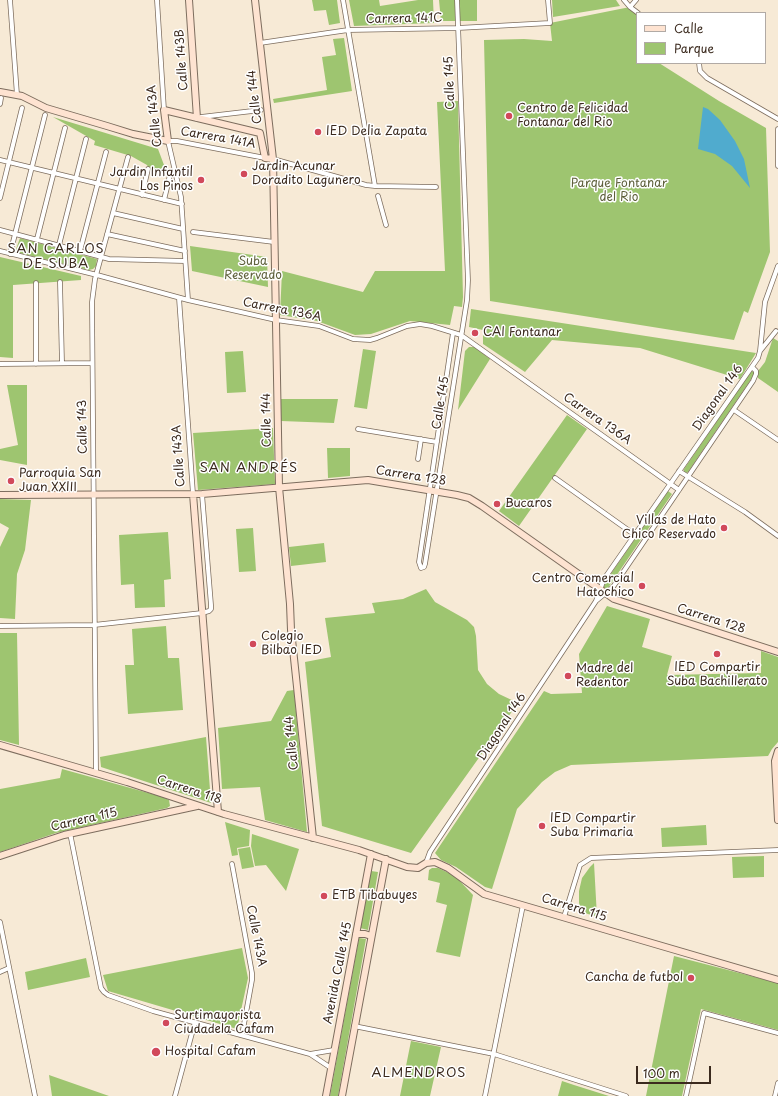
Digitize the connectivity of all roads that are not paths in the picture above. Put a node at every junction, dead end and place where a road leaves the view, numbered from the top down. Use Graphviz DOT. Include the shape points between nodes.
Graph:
graph roads {
  1 [pos="10,0"];
  2 [pos="157,0"];
  3 [pos="189,0"];
  4 [pos="255,0"];
  5 [pos="343,0"];
  6 [pos="457,0"];
  7 [pos="548,0"];
  8 [pos="624,0"];
  9 [pos="636,0"];
  10 [pos="630,8"];
  11 [pos="636,12"];
  12 [pos="458,28"];
  13 [pos="348,30"];
  14 [pos="260,43"];
  15 [pos="699,64"];
  16 [pos="1,95"];
  17 [pos="16,95"];
  18 [pos="0,104"];
  19 [pos="22,108"];
  20 [pos="164,110"];
  21 [pos="261,110"];
  22 [pos="45,115"];
  23 [pos="197,118"];
  24 [pos="778,119"];
  25 [pos="65,128"];
  26 [pos="778,129"];
  27 [pos="86,139"];
  28 [pos="168,141"];
  29 [pos="106,152"];
  30 [pos="128,157"];
  31 [pos="265,158"];
  32 [pos="273,159"];
  33 [pos="0,160"];
  34 [pos="9,162"];
  35 [pos="778,166"];
  36 [pos="32,168"];
  37 [pos="148,169"];
  38 [pos="175,170"];
  39 [pos="54,173"];
  40 [pos="76,178"];
  41 [pos="98,183"];
  42 [pos="375,186"];
  43 [pos="436,187"];
  44 [pos="120,188"];
  45 [pos="142,195"];
  46 [pos="378,196"];
  47 [pos="0,198"];
  48 [pos="164,200"];
  49 [pos="182,204"];
  50 [pos="113,213"];
  51 [pos="386,225"];
  52 [pos="183,228"];
  53 [pos="0,230"];
  54 [pos="193,232"];
  55 [pos="15,234"];
  56 [pos="108,234"];
  57 [pos="37,239"];
  58 [pos="274,242"];
  59 [pos="59,245"];
  60 [pos="0,251"];
  61 [pos="80,251"];
  62 [pos="185,252"];
  63 [pos="10,254"];
  64 [pos="101,258"];
  65 [pos="185,261"];
  66 [pos="778,266"];
  67 [pos="97,275"];
  68 [pos="60,282"];
  69 [pos="36,283"];
  70 [pos="179,298"];
  71 [pos="188,300"];
  72 [pos="276,320"];
  73 [pos="776,331"];
  74 [pos="453,333"];
  75 [pos="461,335"];
  76 [pos="760,351"];
  77 [pos="62,363"];
  78 [pos="92,363"];
  79 [pos="0,364"];
  80 [pos="36,364"];
  81 [pos="752,367"];
  82 [pos="734,410"];
  83 [pos="358,429"];
  84 [pos="421,439"];
  85 [pos="778,440"];
  86 [pos="437,442"];
  87 [pos="418,459"];
  88 [pos="679,471"];
  89 [pos="688,476"];
  90 [pos="555,478"];
  91 [pos="671,483"];
  92 [pos="279,487"];
  93 [pos="430,490"];
  94 [pos="680,490"];
  95 [pos="438,491"];
  96 [pos="93,494"];
  97 [pos="192,494"];
  98 [pos="202,494"];
  99 [pos="0,495"];
  100 [pos="634,535"];
  101 [pos="778,536"];
  102 [pos="600,589"];
  103 [pos="606,594"];
  104 [pos="596,601"];
  105 [pos="202,613"];
  106 [pos="94,625"];
  107 [pos="0,626"];
  108 [pos="778,652"];
  109 [pos="0,745"];
  110 [pos="778,751"];
  111 [pos="96,773"];
  112 [pos="175,797"];
  113 [pos="199,805"];
  114 [pos="174,811"];
  115 [pos="218,812"];
  116 [pos="778,820"];
  117 [pos="70,833"];
  118 [pos="313,838"];
  119 [pos="778,850"];
  120 [pos="371,854"];
  121 [pos="0,856"];
  122 [pos="386,859"];
  123 [pos="232,864"];
  124 [pos="426,864"];
  125 [pos="523,905"];
  126 [pos="564,916"];
  127 [pos="0,922"];
  128 [pos="356,934"];
  129 [pos="371,936"];
  130 [pos="9,968"];
  131 [pos="0,972"];
  132 [pos="778,980"];
  133 [pos="195,1022"];
  134 [pos="354,1026"];
  135 [pos="778,1033"];
  136 [pos="242,1035"];
  137 [pos="334,1050"];
  138 [pos="310,1054"];
  139 [pos="494,1054"];
  140 [pos="331,1068"];
  141 [pos="778,1083"];
  142 [pos="35,1096"];
  143 [pos="175,1096"];
  144 [pos="326,1096"];
  145 [pos="342,1096"];
  146 [pos="485,1096"];
  147 [pos="626,1096"];
  148 [pos="686,1096"];
  149 [pos="775,1096"];
  1 -- 17 [label="street"];
  2 -- 20 [label="street, Calle 143A"];
  3 -- 23 [label="street, Calle 143B"];
  4 -- 14 [label="street, Calle 144"];
  5 -- 13 [label="street"];
  6 -- 12 [label="street, Calle 145"];
  7 -- 12 [label="street, Carrera 141C" via="550,23"];
  8 -- 10 [label="street"];
  9 -- 10 [label="street"];
  10 -- 11 [label="street"];
  12 -- 13 [label="street, Carrera 141C"];
  12 -- 75 [label="street, Calle 145" via="468,280 468,300"];
  13 -- 14 [label="street, Carrera 141C"];
  13 -- 42 [label="street"];
  14 -- 32 [label="street, Calle 144"];
  15 -- 24 [label="street" via="700,71 707,78"];
  16 -- 17 [label="street, Carrera 141A"];
  16 -- 18 [label="street"];
  17 -- 28 [label="street, Carrera 141A" via="46,108 133,134"];
  19 -- 34 [label="street"];
  20 -- 23 [label="street"];
  20 -- 28 [label="street, Calle 143A"];
  21 -- 23 [label="street"];
  22 -- 36 [label="street"];
  23 -- 31 [label="street" via="260,133"];
  25 -- 39 [label="street"];
  26 -- 35 [label="street"];
  27 -- 40 [label="street"];
  28 -- 31 [label="street, Carrera 141A"];
  28 -- 38 [label="street, Calle 143A"];
  29 -- 41 [label="street"];
  30 -- 44 [label="street, Calle 143"];
  31 -- 32 [label="street, Carrera 141A"];
  32 -- 42 [label="street, Carrera 141A"];
  32 -- 58 [label="street, Calle 144"];
  33 -- 34 [label="street"];
  34 -- 36 [label="street"];
  34 -- 47 [label="street"];
  36 -- 39 [label="street"];
  36 -- 55 [label="street"];
  37 -- 45 [label="street"];
  38 -- 48 [label="street" via="170,175"];
  38 -- 49 [label="street, Calle 143A"];
  39 -- 40 [label="street"];
  39 -- 57 [label="street"];
  40 -- 41 [label="street"];
  40 -- 59 [label="street"];
  41 -- 44 [label="street"];
  41 -- 61 [label="street"];
  42 -- 43 [label="street, Carrera 141A"];
  44 -- 45 [label="street"];
  44 -- 50 [label="street, Calle 143"];
  45 -- 48 [label="street"];
  46 -- 51 [label="street"];
  48 -- 49 [label="street"];
  49 -- 52 [label="street, Calle 143A"];
  50 -- 52 [label="street"];
  50 -- 56 [label="street, Calle 143"];
  52 -- 62 [label="street, Calle 143A"];
  53 -- 55 [label="street"];
  54 -- 58 [label="street"];
  55 -- 57 [label="street"];
  55 -- 63 [label="street"];
  56 -- 62 [label="street"];
  56 -- 64 [label="street, Calle 143"];
  57 -- 59 [label="street"];
  58 -- 72 [label="street, Calle 144"];
  59 -- 61 [label="street"];
  60 -- 63 [label="street, Carrera 136A"];
  61 -- 64 [label="street"];
  62 -- 65 [label="street, Calle 143A"];
  63 -- 67 [label="street, Carrera 136A"];
  64 -- 65 [label="street"];
  64 -- 67 [label="street, Calle 143"];
  65 -- 71 [label="street, Calle 143A"];
  66 -- 76 [label="street" via="765,302"];
  67 -- 70 [label="street, Carrera 136A"];
  67 -- 78 [label="street, Calle 143" via="92,302"];
  68 -- 77 [label="street"];
  69 -- 80 [label="street"];
  70 -- 71 [label="street, Carrera 136A"];
  70 -- 97 [label="street, Calle 143A"];
  71 -- 72 [label="street, Carrera 136A"];
  72 -- 74 [label="street, Carrera 136A" via="319,326 347,338 361,340 377,338 414,324"];
  72 -- 92 [label="street, Calle 144"];
  73 -- 76 [label="street"];
  74 -- 75 [label="street, Carrera 136A"];
  74 -- 86 [label="street, Calle 145"];
  75 -- 91 [label="street, Carrera 136A"];
  75 -- 95 [label="street, Calle 145"];
  76 -- 81 [label="street"];
  77 -- 78 [label="street"];
  77 -- 80 [label="street"];
  78 -- 96 [label="street, Calle 143"];
  79 -- 80 [label="street"];
  81 -- 82 [label="street, Diagonal 146" via="756,371 755,378"];
  81 -- 88 [label="street, Diagonal 146"];
  82 -- 85 [label="street"];
  82 -- 89 [label="street, Diagonal 146"];
  83 -- 84 [label="street"];
  84 -- 86 [label="street"];
  84 -- 87 [label="street"];
  86 -- 93 [label="street, Calle 145"];
  88 -- 89 [label="street"];
  88 -- 91 [label="street, Diagonal 146"];
  89 -- 94 [label="street, Diagonal 146"];
  89 -- 101 [label="street"];
  90 -- 100 [label="street"];
  91 -- 94 [label="street, Carrera 136A"];
  91 -- 100 [label="street, Diagonal 146"];
  92 -- 93 [label="street, Carrera 128" via="368,480"];
  92 -- 98 [label="street, Carrera 128"];
  92 -- 118 [label="street, Calle 144"];
  93 -- 95 [label="street, Carrera 128"];
  93 -- 95 [label="street, Calle 145" via="419,562 421,568 425,564"];
  94 -- 103 [label="street, Diagonal 146"];
  95 -- 102 [label="street, Carrera 128" via="464,496 474,501"];
  96 -- 97 [label="street, Carrera 128"];
  96 -- 99 [label="street, Carrera 128"];
  96 -- 106 [label="street, Calle 143"];
  97 -- 98 [label="street, Carrera 128"];
  97 -- 105 [label="street, Calle 143A"];
  98 -- 105 [label="street, Calle 143A" via="212,604 209,611"];
  100 -- 102 [label="street, Diagonal 146"];
  102 -- 103 [label="street, Carrera 128"];
  102 -- 104 [label="street, Diagonal 146"];
  103 -- 104 [label="street, Diagonal 146"];
  103 -- 108 [label="street, Carrera 128" via="614,599"];
  104 -- 124 [label="street, Diagonal 146" via="430,852"];
  105 -- 106 [label="street"];
  105 -- 115 [label="street, Calle 143A"];
  106 -- 107 [label="street"];
  106 -- 111 [label="street, Calle 143"];
  109 -- 111 [label="street, Carrera 118"];
  110 -- 116 [label="street" via="775,761"];
  111 -- 112 [label="street, Carrera 118"];
  112 -- 113 [label="street, Carrera 118"];
  112 -- 114 [label="street" via="177,804"];
  113 -- 114 [label="street, Carrera 115"];
  113 -- 115 [label="street, Carrera 118"];
  114 -- 117 [label="street, Carrera 115"];
  115 -- 118 [label="street, Carrera 118"];
  117 -- 121 [label="street, Carrera 115"];
  117 -- 133 [label="street" via="101,988 108,995"];
  118 -- 120 [label="street, Carrera 118"];
  119 -- 126 [label="street" via="587,860 578,869"];
  120 -- 122 [label="street, Carrera 115"];
  120 -- 128 [label="street, Avenida Calle 145"];
  122 -- 124 [label="street, Carrera 115" via="414,868"];
  122 -- 129 [label="street, Avenida Calle 145"];
  123 -- 136 [label="street, Calle 143A" via="252,973"];
  124 -- 125 [label="street, Carrera 115" via="435,862 454,872 484,894"];
  125 -- 126 [label="street, Carrera 115"];
  125 -- 139 [label="street"];
  126 -- 132 [label="street, Carrera 115"];
  127 -- 130 [label="street"];
  128 -- 129 [label="street"];
  128 -- 137 [label="street, Avenida Calle 145"];
  129 -- 134 [label="street, Avenida Calle 145"];
  130 -- 131 [label="street"];
  130 -- 142 [label="street"];
  133 -- 136 [label="street"];
  133 -- 143 [label="street"];
  134 -- 139 [label="street"];
  134 -- 145 [label="street, Avenida Calle 145"];
  135 -- 148 [label="street" via="704,1013"];
  136 -- 138 [label="street"];
  137 -- 138 [label="street"];
  137 -- 140 [label="street, Avenida Calle 145"];
  138 -- 140 [label="street"];
  139 -- 146 [label="street"];
  139 -- 147 [label="street"];
  140 -- 144 [label="street, Avenida Calle 145"];
  141 -- 149 [label="street"];
}
